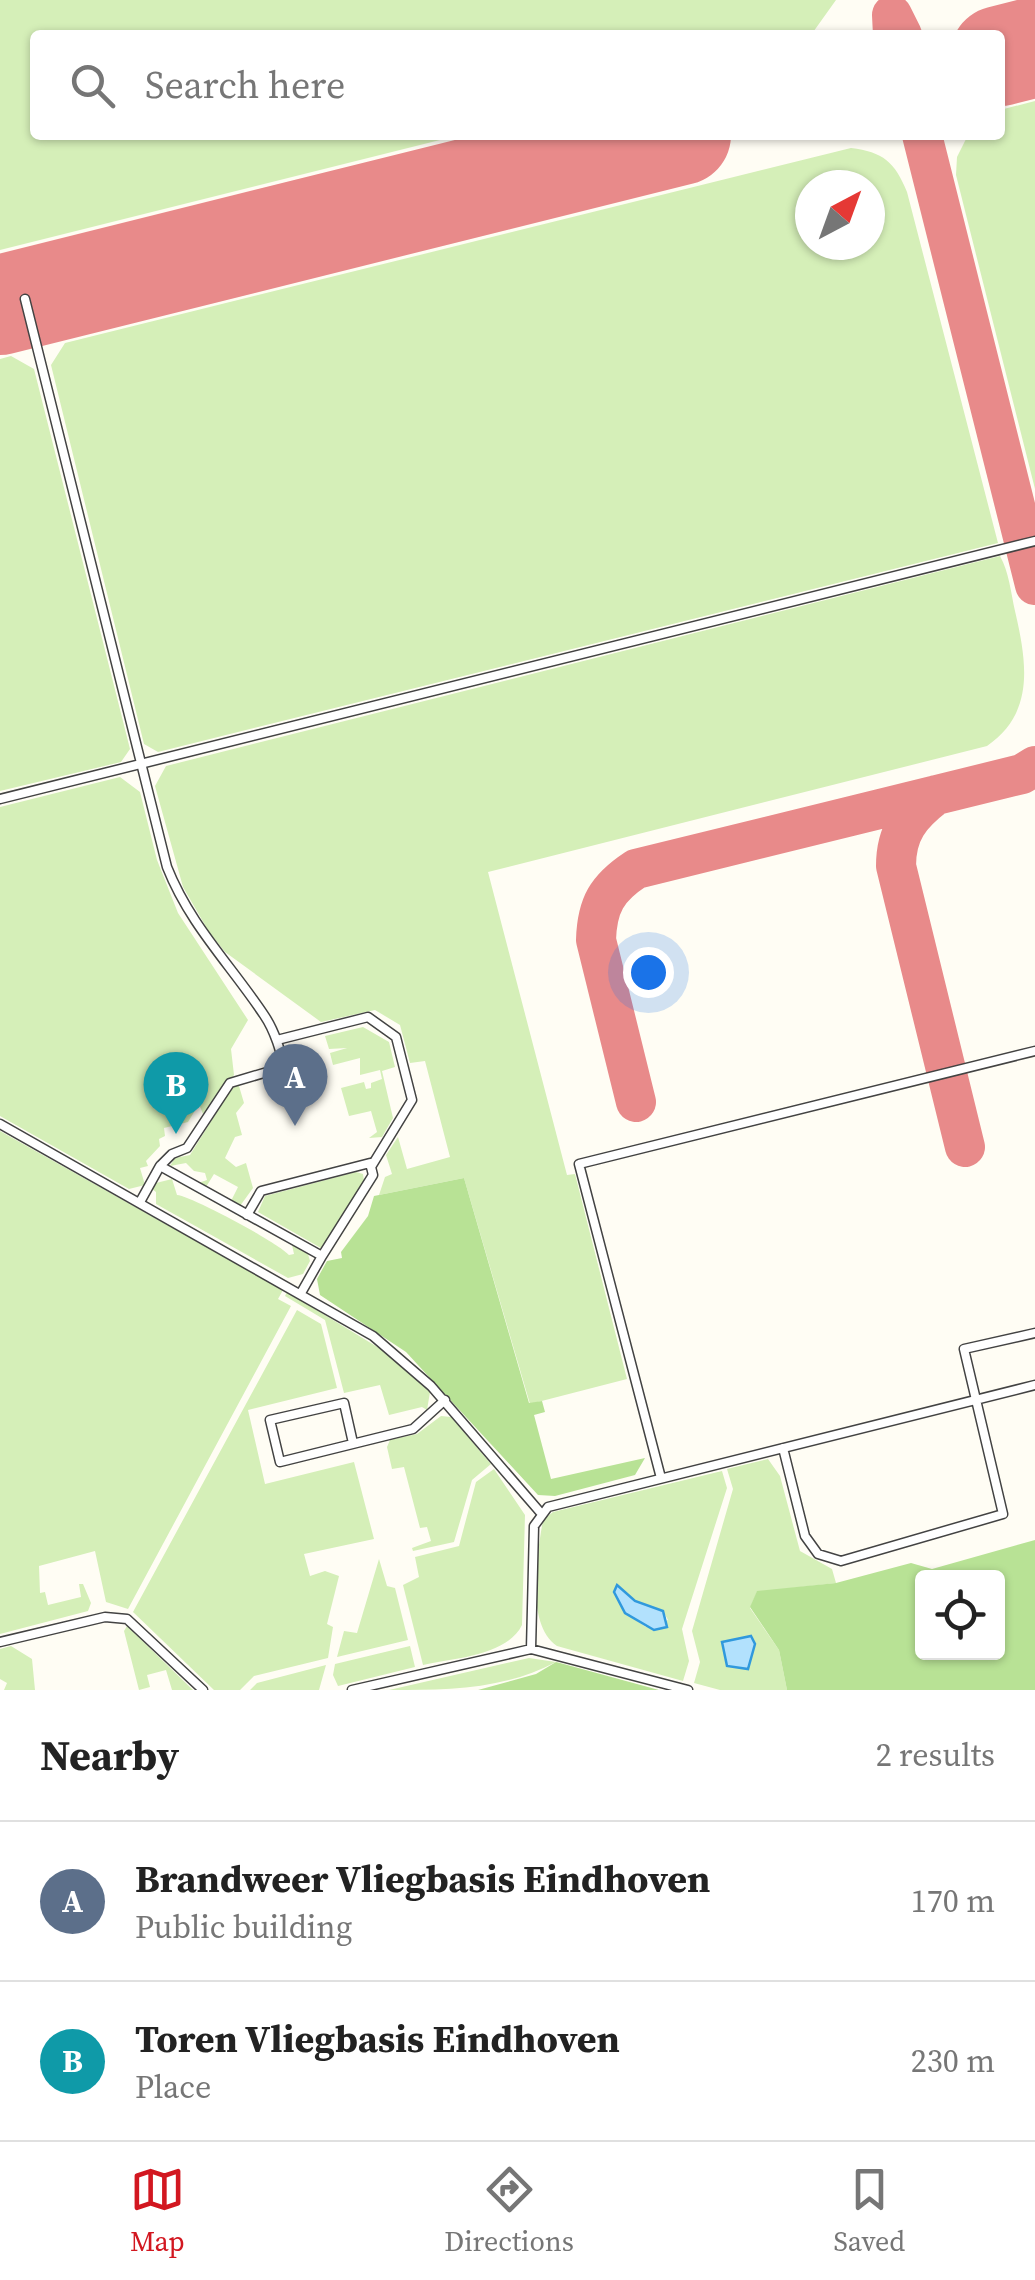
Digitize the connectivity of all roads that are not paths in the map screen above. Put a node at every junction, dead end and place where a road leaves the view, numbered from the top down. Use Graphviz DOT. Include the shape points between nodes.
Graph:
graph roads {
  1 [pos="25,299"];
  2 [pos="1035,542"];
  3 [pos="141,764"];
  4 [pos="0,799"];
  5 [pos="277,1040"];
  6 [pos="1035,1051"];
  7 [pos="284,1067"];
  8 [pos="290,1088"];
  9 [pos="0,1124"];
  10 [pos="160,1166"];
  11 [pos="372,1168"];
  12 [pos="140,1202"];
  13 [pos="247,1214"];
  14 [pos="322,1256"];
  15 [pos="301,1293"];
  16 [pos="1035,1333"];
  17 [pos="1035,1385"];
  18 [pos="445,1400"];
  19 [pos="975,1400"];
  20 [pos="353,1443"];
  21 [pos="782,1448"];
  22 [pos="662,1478"];
  23 [pos="540,1512"];
  24 [pos="0,1642"];
  25 [pos="531,1649"];
  26 [pos="204,1690"];
  27 [pos="352,1690"];
  28 [pos="688,1690"];
  1 -- 3 [label="lane"];
  2 -- 3 [label="lane"];
  3 -- 4 [label="lane"];
  3 -- 5 [label="lane" via="182,904"];
  5 -- 7 [label="lane"];
  5 -- 11 [label="lane" via="368,1017 396,1038 412,1100"];
  6 -- 22 [label="lane" via="579,1164"];
  7 -- 8 [label="lane"];
  7 -- 10 [label="lane" via="230,1083 187,1148"];
  9 -- 12 [label="lane"];
  10 -- 12 [label="lane"];
  10 -- 13 [label="lane"];
  11 -- 13 [label="lane" via="370,1163 261,1190"];
  11 -- 14 [label="lane"];
  12 -- 15 [label="lane"];
  13 -- 14 [label="lane"];
  14 -- 15 [label="lane"];
  15 -- 18 [label="lane" via="373,1336"];
  16 -- 19 [label="lane" via="964,1348"];
  17 -- 19 [label="lane"];
  18 -- 20 [label="lane" via="413,1429"];
  18 -- 23 [label="lane"];
  19 -- 21 [label="lane"];
  19 -- 21 [label="lane" via="1003,1514 841,1561 818,1554 806,1536"];
  20 -- 20 [label="lane" via="280,1462 270,1420 344,1403"];
  21 -- 22 [label="lane"];
  22 -- 23 [label="lane"];
  23 -- 25 [label="lane" via="534,1526"];
  24 -- 26 [label="lane" via="105,1617 127,1619"];
  25 -- 27 [label="lane"];
  25 -- 28 [label="lane"];
}
